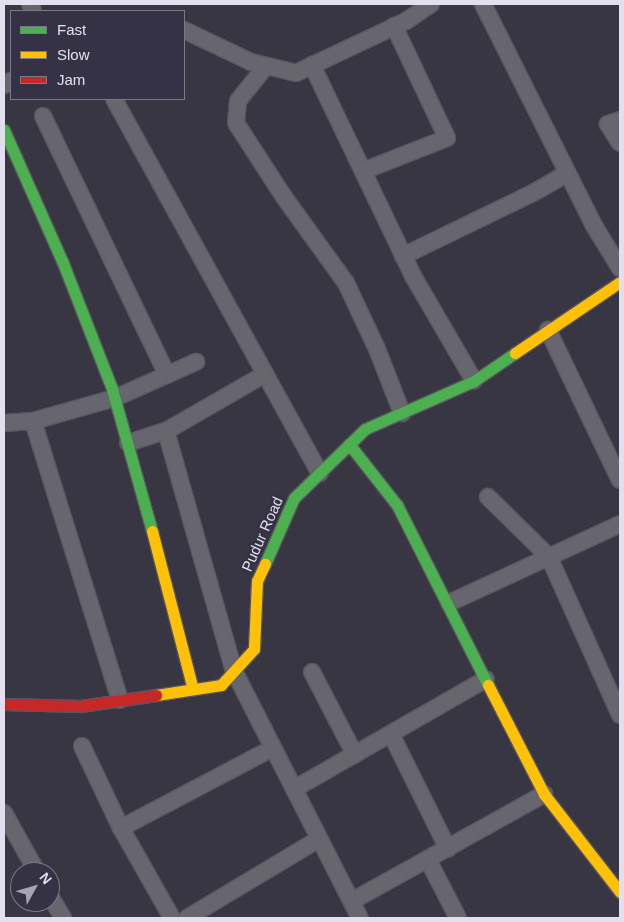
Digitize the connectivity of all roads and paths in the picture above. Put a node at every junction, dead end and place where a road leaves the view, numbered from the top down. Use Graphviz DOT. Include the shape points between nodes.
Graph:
graph roads {
  1 [pos="431,4"];
  2 [pos="483,4"];
  3 [pos="394,26"];
  4 [pos="185,30"];
  5 [pos="312,65"];
  6 [pos="266,66"];
  7 [pos="115,100"];
  8 [pos="43,116"];
  9 [pos="620,120"];
  10 [pos="4,130"];
  11 [pos="620,143"];
  12 [pos="363,171"];
  13 [pos="567,173"];
  14 [pos="403,256"];
  15 [pos="620,268"];
  16 [pos="620,282"];
  17 [pos="548,330"];
  18 [pos="196,362"];
  19 [pos="265,374"];
  20 [pos="167,375"];
  21 [pos="474,382"];
  22 [pos="115,398"];
  23 [pos="402,413"];
  24 [pos="33,421"];
  25 [pos="4,422"];
  26 [pos="166,430"];
  27 [pos="128,443"];
  28 [pos="349,444"];
  29 [pos="320,472"];
  30 [pos="620,480"];
  31 [pos="488,497"];
  32 [pos="620,524"];
  33 [pos="549,557"];
  34 [pos="449,603"];
  35 [pos="234,671"];
  36 [pos="312,672"];
  37 [pos="486,679"];
  38 [pos="193,689"];
  39 [pos="120,700"];
  40 [pos="4,704"];
  41 [pos="620,715"];
  42 [pos="391,734"];
  43 [pos="82,746"];
  44 [pos="273,748"];
  45 [pos="355,754"];
  46 [pos="294,789"];
  47 [pos="544,794"];
  48 [pos="4,812"];
  49 [pos="121,828"];
  50 [pos="320,839"];
  51 [pos="448,849"];
  52 [pos="428,860"];
  53 [pos="32,862"];
  54 [pos="620,892"];
  55 [pos="352,901"];
  56 [pos="172,918"];
  57 [pos="187,918"];
  58 [pos="360,918"];
  59 [pos="458,918"];
  1 -- 3 [label="street"];
  2 -- 13 [label="street"];
  3 -- 5 [label="street"];
  3 -- 12 [label="street" via="447,138"];
  4 -- 6 [label="street"];
  5 -- 6 [label="street" via="296,73"];
  5 -- 12 [label="street"];
  6 -- 23 [label="street" via="238,101 236,123 346,283 378,349"];
  7 -- 19 [label="street"];
  8 -- 20 [label="street"];
  9 -- 11 [label="street" via="608,124"];
  10 -- 22 [label="street" via="63,263"];
  12 -- 14 [label="street"];
  13 -- 14 [label="street"];
  13 -- 15 [label="street"];
  14 -- 21 [label="street"];
  16 -- 17 [label="street, Pudur Road"];
  17 -- 21 [label="street, Pudur Road"];
  17 -- 30 [label="street"];
  18 -- 20 [label="street"];
  19 -- 26 [label="street"];
  19 -- 29 [label="street"];
  20 -- 22 [label="street"];
  21 -- 23 [label="street, Pudur Road"];
  22 -- 24 [label="street"];
  22 -- 27 [label="street"];
  23 -- 28 [label="street, Pudur Road" via="365,429"];
  24 -- 25 [label="street"];
  24 -- 39 [label="street"];
  26 -- 27 [label="street"];
  26 -- 35 [label="street"];
  27 -- 38 [label="street"];
  28 -- 29 [label="street, Pudur Road"];
  28 -- 34 [label="street" via="398,505"];
  29 -- 35 [label="street, Pudur Road" via="294,498 257,581 254,649"];
  31 -- 33 [label="street"];
  32 -- 33 [label="street"];
  33 -- 34 [label="street"];
  33 -- 41 [label="street"];
  34 -- 37 [label="street"];
  35 -- 38 [label="street, Pudur Road" via="221,685"];
  35 -- 44 [label="street"];
  36 -- 45 [label="street"];
  37 -- 42 [label="street"];
  37 -- 47 [label="street"];
  38 -- 39 [label="street, Pudur Road"];
  39 -- 40 [label="street, Pudur Road" via="81,706"];
  42 -- 45 [label="street"];
  42 -- 51 [label="street"];
  43 -- 49 [label="street"];
  44 -- 46 [label="street"];
  44 -- 49 [label="street"];
  45 -- 46 [label="street"];
  46 -- 50 [label="street"];
  47 -- 51 [label="street"];
  47 -- 54 [label="street"];
  48 -- 53 [label="street"];
  49 -- 56 [label="street"];
  50 -- 55 [label="street"];
  50 -- 57 [label="street"];
  51 -- 52 [label="street"];
  52 -- 55 [label="street"];
  52 -- 59 [label="street"];
  55 -- 58 [label="street"];
}
